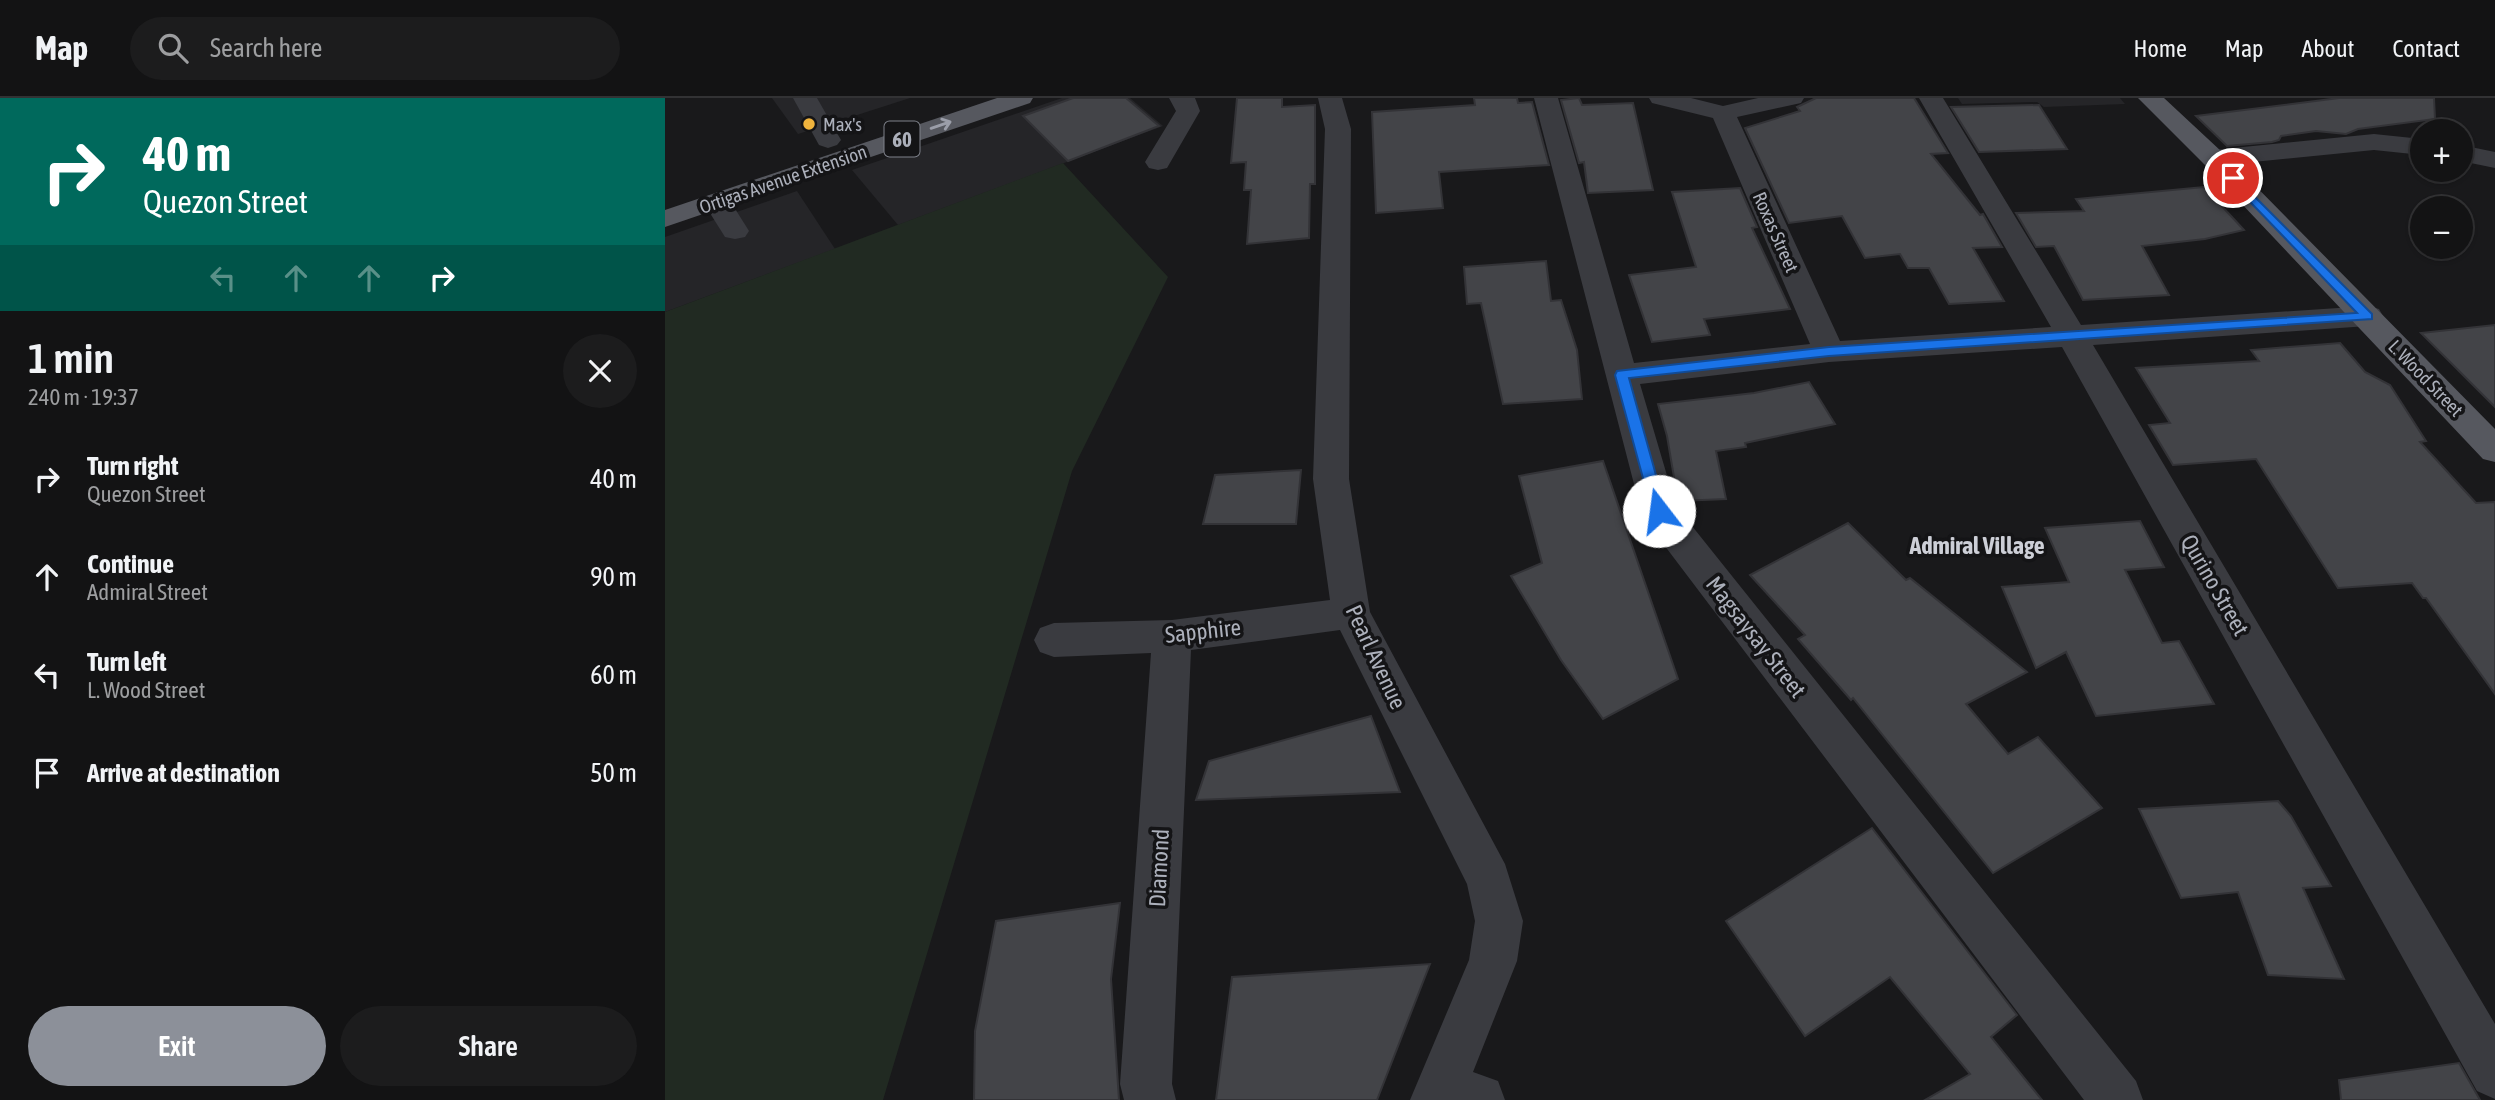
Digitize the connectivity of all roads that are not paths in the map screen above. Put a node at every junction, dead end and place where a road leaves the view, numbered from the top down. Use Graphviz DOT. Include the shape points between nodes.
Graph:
graph roads {
  1 [pos="805,98"];
  2 [pos="957,98"];
  3 [pos="1021,98"];
  4 [pos="1181,98"];
  5 [pos="1330,98"];
  6 [pos="1546,98"];
  7 [pos="1661,98"];
  8 [pos="1792,98"];
  9 [pos="1931,98"];
  10 [pos="2150,98"];
  11 [pos="1723,113"];
  12 [pos="828,140"];
  13 [pos="2410,146"];
  14 [pos="2473,155"];
  15 [pos="2213,158"];
  16 [pos="2495,160"];
  17 [pos="1158,162"];
  18 [pos="665,194"];
  19 [pos="717,202"];
  20 [pos="665,219"];
  21 [pos="735,232"];
  22 [pos="2368,316"];
  23 [pos="2072,336"];
  24 [pos="1829,352"];
  25 [pos="1622,375"];
  26 [pos="2495,450"];
  27 [pos="1351,613"];
  28 [pos="1172,635"];
  29 [pos="1054,640"];
  30 [pos="2495,1073"];
  31 [pos="1452,1096"];
  32 [pos="1150,1100"];
  33 [pos="2117,1100"];
  1 -- 12 [label="street"];
  2 -- 12 [label="main road, Ortigas Avenue Extension / 60"];
  19 -- 3 [label="main road, Ortigas Avenue Extension / 60, one-way"];
  4 -- 17 [label="street" via="1188,111"];
  5 -- 27 [label="street, Pearl Avenue" via="1338,129 1331,480"];
  6 -- 25 [label="street, Magsaysay Street"];
  7 -- 11 [label="street"];
  8 -- 11 [label="street"];
  9 -- 23 [label="street, Qurino Street"];
  10 -- 15 [label="main road, L. Wood Street"];
  11 -- 24 [label="street, Roxas Street"];
  12 -- 18 [label="main road, Ortigas Avenue Extension / 60"];
  13 -- 15 [label="street" via="2374,142"];
  14 -- 16 [label="street"];
  15 -- 22 [label="main road, L. Wood Street"];
  19 -- 20 [label="main road, Ortigas Avenue Extension / 60"];
  19 -- 21 [label="street"];
  22 -- 23 [label="street"];
  22 -- 26 [label="main road, L. Wood Street"];
  23 -- 24 [label="street"];
  23 -- 30 [label="street, Qurino Street"];
  24 -- 25 [label="street"];
  25 -- 33 [label="street, Magsaysay Street" via="1659,511"];
  27 -- 28 [label="street, Sapphire"];
  27 -- 31 [label="street, Pearl Avenue" via="1489,880 1499,921 1493,961"];
  28 -- 29 [label="street, Sapphire"];
  28 -- 32 [label="street, Diamond" via="1146,1084"];
}
